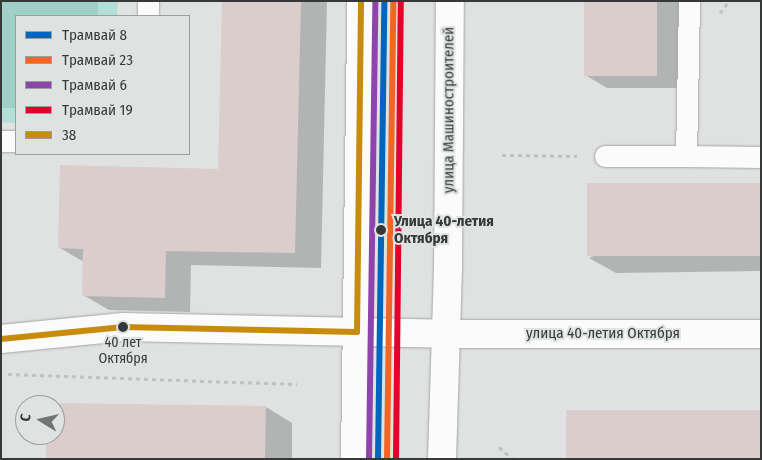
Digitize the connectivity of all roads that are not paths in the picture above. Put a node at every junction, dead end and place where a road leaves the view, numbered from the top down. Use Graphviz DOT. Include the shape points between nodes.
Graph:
graph roads {
  1 [pos="148,1"];
  2 [pos="361,1"];
  3 [pos="450,1"];
  4 [pos="689,1"];
  5 [pos="148,15"];
  6 [pos="1,141"];
  7 [pos="15,141"];
  8 [pos="605,156"];
  9 [pos="686,156"];
  10 [pos="761,157"];
  11 [pos="357,332"];
  12 [pos="445,334"];
  13 [pos="761,334"];
  14 [pos="1,339"];
  15 [pos="355,459"];
  16 [pos="442,459"];
  1 -- 5 [label="lane"];
  2 -- 11 [label="main road"];
  3 -- 12 [label="main road, улица Машиностроителей"];
  4 -- 9 [label="lane"];
  6 -- 7 [label="lane"];
  8 -- 9 [label="lane"];
  9 -- 10 [label="lane"];
  11 -- 12 [label="main road, улица 40-летия Октября"];
  11 -- 14 [label="main road" via="123,328"];
  11 -- 15 [label="main road"];
  12 -- 13 [label="main road, улица 40-летия Октября"];
  12 -- 16 [label="main road, улица Машиностроителей"];
}
